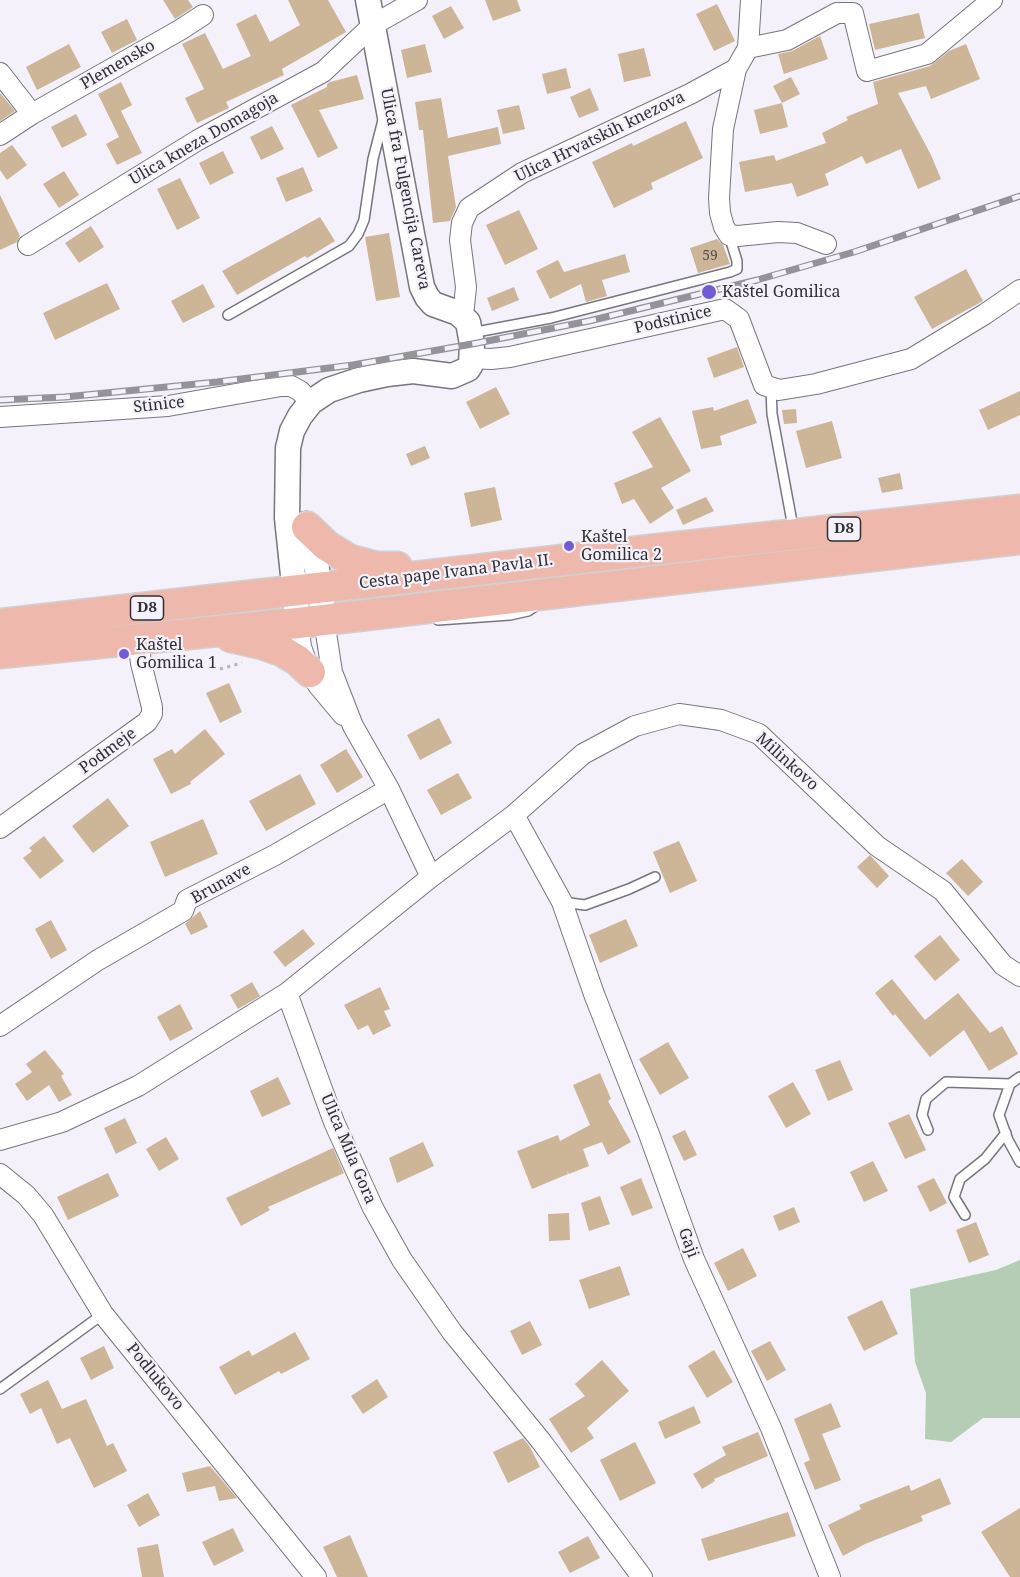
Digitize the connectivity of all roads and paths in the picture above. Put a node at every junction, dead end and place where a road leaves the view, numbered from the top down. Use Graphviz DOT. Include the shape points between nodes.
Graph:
graph roads {
  1 [pos="368,0"];
  2 [pos="417,0"];
  3 [pos="751,0"];
  4 [pos="992,0"];
  5 [pos="203,15"];
  6 [pos="374,25"];
  7 [pos="748,48"];
  8 [pos="736,69"];
  9 [pos="0,73"];
  10 [pos="389,111"];
  11 [pos="32,114"];
  12 [pos="0,135"];
  13 [pos="729,235"];
  14 [pos="826,244"];
  15 [pos="28,245"];
  16 [pos="1020,290"];
  17 [pos="228,315"];
  18 [pos="467,324"];
  19 [pos="471,358"];
  20 [pos="771,389"];
  21 [pos="311,402"];
  22 [pos="0,417"];
  23 [pos="288,468"];
  24 [pos="1020,510"];
  25 [pos="803,519"];
  26 [pos="792,522"];
  27 [pos="307,527"];
  28 [pos="763,538"];
  29 [pos="1020,539"];
  30 [pos="425,576"];
  31 [pos="307,589"];
  32 [pos="311,621"];
  33 [pos="0,624"];
  34 [pos="211,632"];
  35 [pos="138,640"];
  36 [pos="0,653"];
  37 [pos="310,672"];
  38 [pos="353,726"];
  39 [pos="388,789"];
  40 [pos="514,815"];
  41 [pos="0,828"];
  42 [pos="655,876"];
  43 [pos="431,877"];
  44 [pos="562,902"];
  45 [pos="1020,976"];
  46 [pos="287,993"];
  47 [pos="0,1026"];
  48 [pos="1020,1077"];
  49 [pos="1010,1084"];
  50 [pos="928,1130"];
  51 [pos="1006,1133"];
  52 [pos="0,1140"];
  53 [pos="1020,1162"];
  54 [pos="1,1177"];
  55 [pos="965,1215"];
  56 [pos="103,1314"];
  57 [pos="0,1389"];
  58 [pos="316,1577"];
  59 [pos="642,1577"];
  60 [pos="830,1577"];
  1 -- 6 [label="street, Ulica fra Fulgencija Careva"];
  2 -- 6 [label="street, Ulica kneza Domagoja"];
  3 -- 7 [label="street"];
  4 -- 7 [label="street" via="927,54 867,72 853,13 837,13 787,40"];
  5 -- 11 [label="street, Plemensko"];
  6 -- 10 [label="street, Ulica fra Fulgencija Careva"];
  6 -- 15 [label="street, Ulica kneza Domagoja" via="323,72 198,140"];
  7 -- 8 [label="street"];
  8 -- 13 [label="street" via="723,129 720,168 720,213"];
  8 -- 18 [label="street, Ulica Hrvatskih knezova" via="522,173 469,208 460,240"];
  9 -- 11 [label="street"];
  10 -- 17 [label="lane" via="373,159 364,220 349,246"];
  10 -- 18 [label="street, Ulica fra Fulgencija Careva" via="422,287 433,304"];
  11 -- 12 [label="street, Plemensko"];
  13 -- 14 [label="street" via="797,233"];
  13 -- 18 [label="lane" via="737,261 730,272 551,318"];
  16 -- 20 [label="street" via="911,359 816,384"];
  18 -- 19 [label="street"];
  19 -- 20 [label="street, Podstinice" via="510,357 725,309 739,319 764,385"];
  19 -- 21 [label="street" via="468,369 460,374 387,374 329,390"];
  20 -- 26 [label="lane"];
  21 -- 22 [label="street, Stinice" via="291,386 280,386 168,406"];
  21 -- 23 [label="street" via="292,430"];
  23 -- 27 [label="street"];
  23 -- 31 [label="street" via="287,518"];
  24 -- 28 [label="main road, Cesta pape Ivana Pavla II. / D8" via="884,520"];
  25 -- 26 [label="lane"];
  26 -- 28 [label="lane"];
  27 -- 30 [label="main road" via="350,560 410,569"];
  27 -- 31 [label="street" via="314,549"];
  28 -- 30 [label="main road, Cesta pape Ivana Pavla II. / D8"];
  29 -- 32 [label="main road, Cesta pape Ivana Pavla II. / D8" via="556,594 417,617"];
  30 -- 31 [label="main road, Cesta pape Ivana Pavla II. / D8"];
  31 -- 32 [label="street"];
  31 -- 33 [label="main road, Cesta pape Ivana Pavla II. / D8"];
  32 -- 34 [label="main road, Cesta pape Ivana Pavla II. / D8"];
  32 -- 37 [label="street" via="302,647"];
  32 -- 38 [label="street"];
  34 -- 35 [label="main road, Cesta pape Ivana Pavla II. / D8"];
  34 -- 37 [label="main road" via="282,651"];
  35 -- 36 [label="main road, Cesta pape Ivana Pavla II. / D8"];
  35 -- 41 [label="street, Podmeje" via="152,707 147,722"];
  37 -- 38 [label="street"];
  38 -- 39 [label="street"];
  39 -- 43 [label="street"];
  39 -- 47 [label="street, Brunave" via="188,900 183,911 98,960"];
  40 -- 43 [label="street"];
  40 -- 44 [label="street, Gaji"];
  40 -- 45 [label="street, Milinkovo" via="583,754 635,726 679,714 721,720 759,734 877,846 943,891 1003,965"];
  42 -- 44 [label="lane" via="585,905"];
  43 -- 46 [label="street"];
  44 -- 60 [label="street, Gaji" via="693,1259 771,1428"];
  46 -- 52 [label="street" via="138,1086 62,1122"];
  46 -- 59 [label="street, Ulica Mila Gora" via="334,1122 373,1208 402,1260 452,1332 541,1441"];
  48 -- 49 [label="lane"];
  49 -- 50 [label="lane" via="946,1082 926,1099 922,1115"];
  49 -- 51 [label="lane" via="999,1115"];
  51 -- 53 [label="lane"];
  51 -- 55 [label="lane" via="985,1159 960,1179 954,1197"];
  54 -- 56 [label="street, Podlukovo" via="26,1195 43,1215"];
  56 -- 57 [label="lane"];
  56 -- 58 [label="street, Podlukovo"];
}
